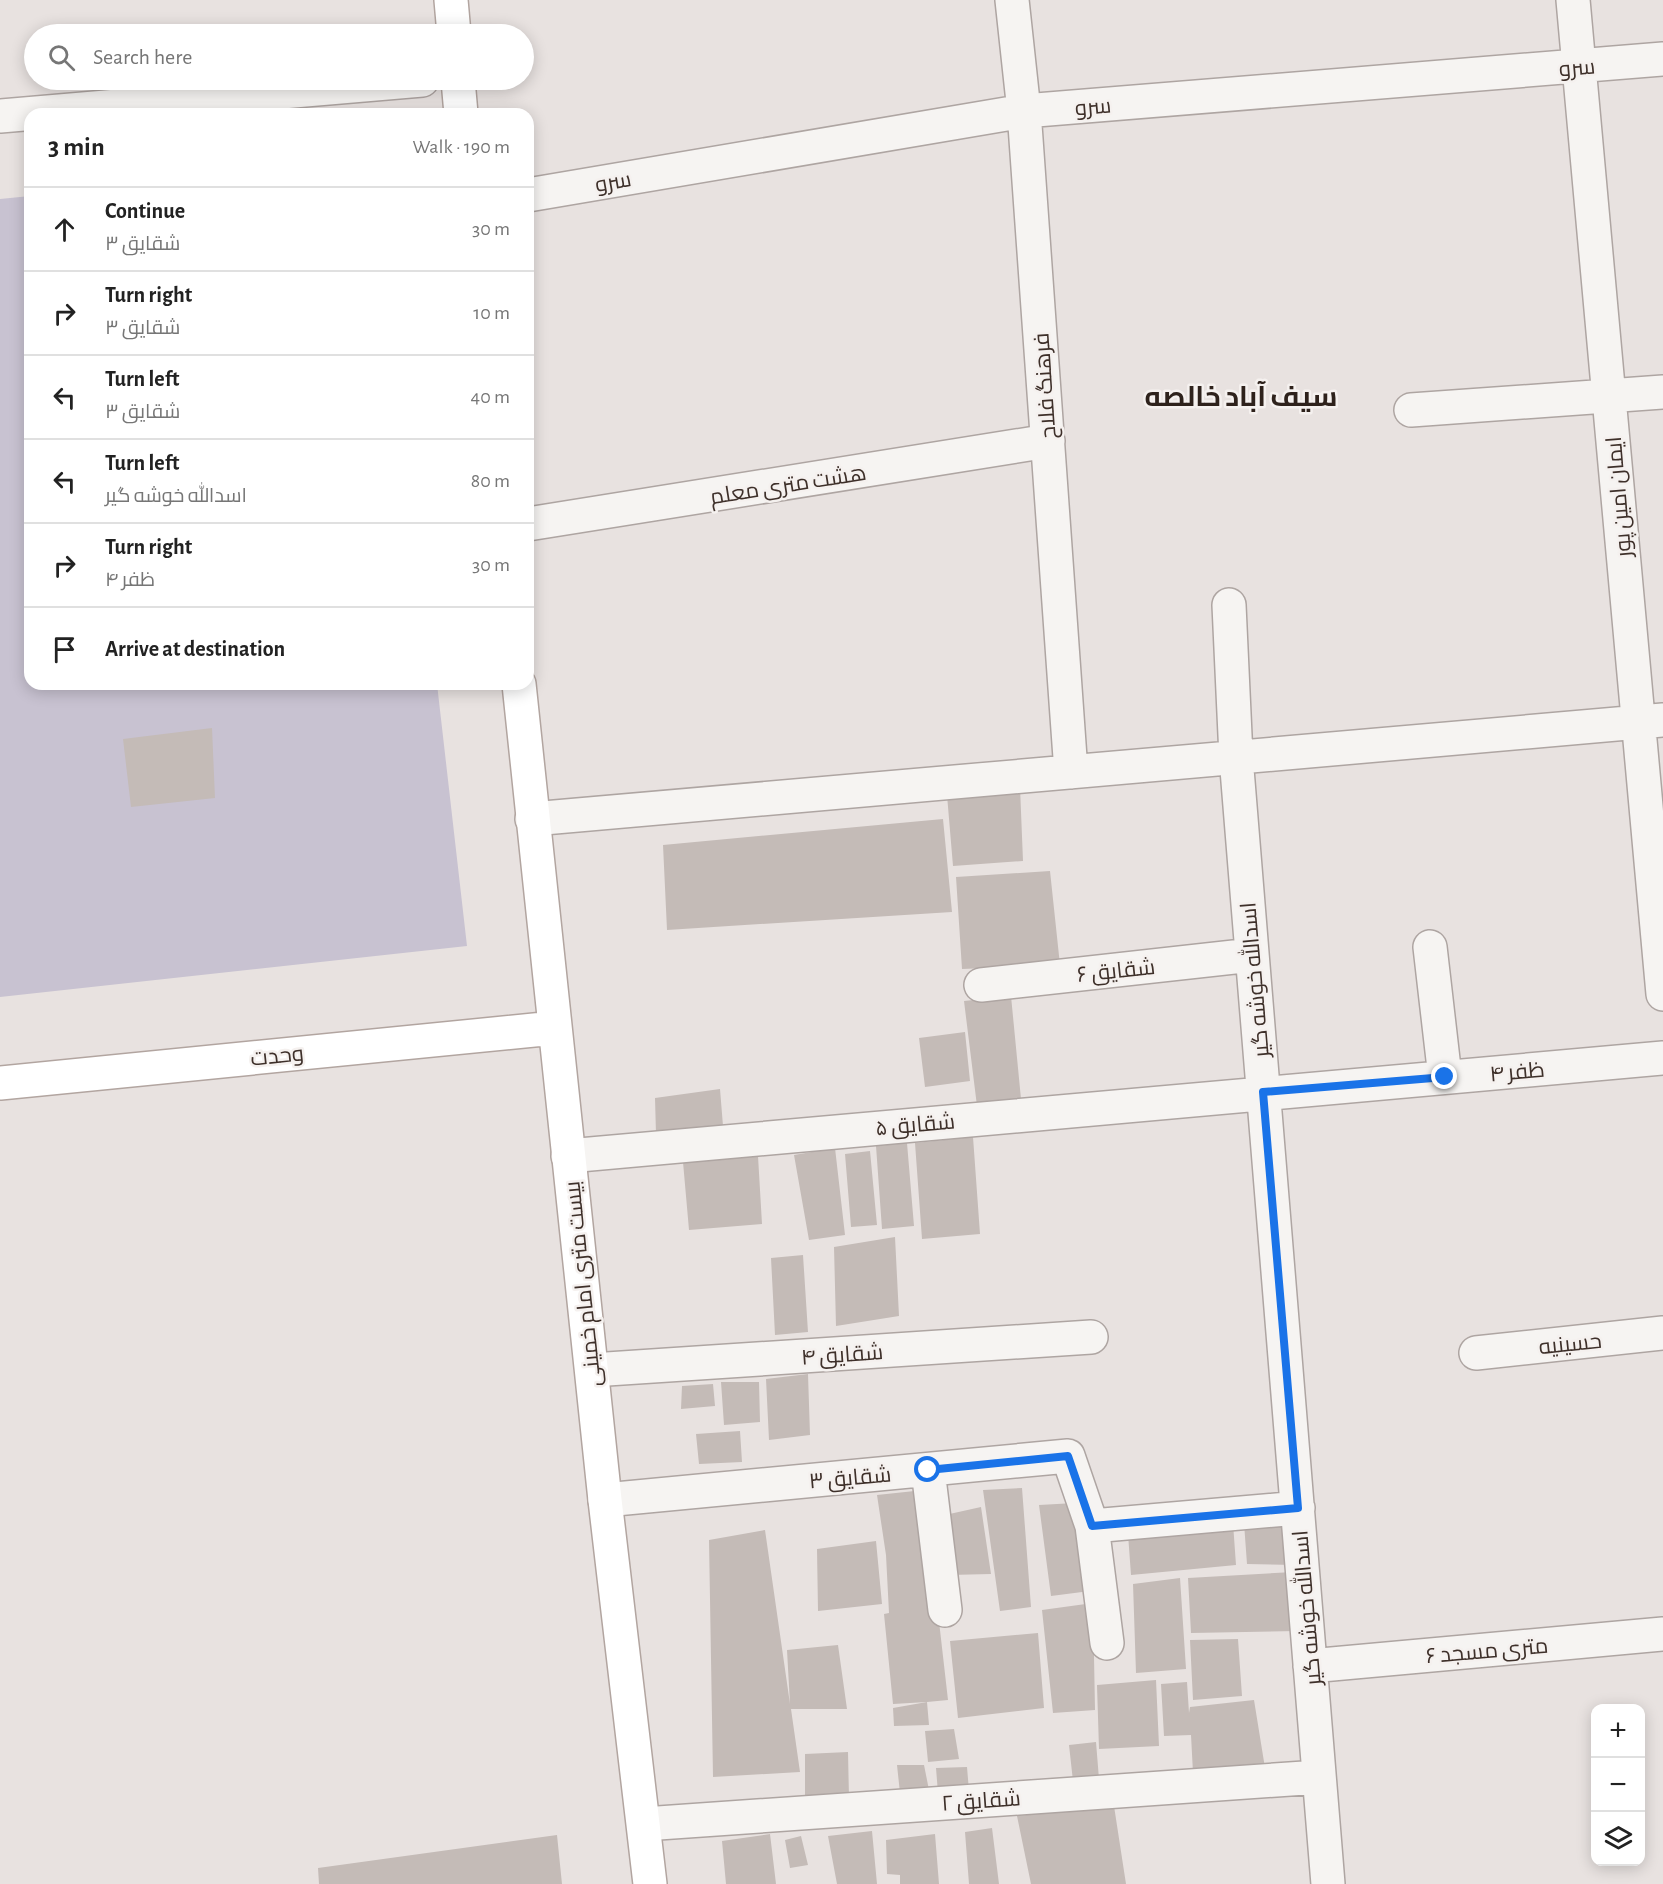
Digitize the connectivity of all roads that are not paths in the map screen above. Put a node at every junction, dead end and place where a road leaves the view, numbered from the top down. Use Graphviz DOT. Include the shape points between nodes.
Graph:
graph roads {
  1 [pos="451,0"];
  2 [pos="1012,0"];
  3 [pos="1573,0"];
  4 [pos="453,24"];
  5 [pos="1663,59"];
  6 [pos="1579,67"];
  7 [pos="305,90"];
  8 [pos="459,90"];
  9 [pos="94,108"];
  10 [pos="460,108"];
  11 [pos="1024,111"];
  12 [pos="24,114"];
  13 [pos="0,116"];
  14 [pos="534,194"];
  15 [pos="1663,392"];
  16 [pos="1609,397"];
  17 [pos="1411,410"];
  18 [pos="1048,441"];
  19 [pos="534,523"];
  20 [pos="1229,605"];
  21 [pos="520,690"];
  22 [pos="1651,721"];
  23 [pos="1236,757"];
  24 [pos="1071,772"];
  25 [pos="532,819"];
  26 [pos="1430,947"];
  27 [pos="1252,955"];
  28 [pos="981,985"];
  29 [pos="1663,993"];
  30 [pos="554,1028"];
  31 [pos="1663,1058"];
  32 [pos="1445,1077"];
  33 [pos="0,1083"];
  34 [pos="1263,1092"];
  35 [pos="568,1156"];
  36 [pos="1663,1333"];
  37 [pos="1091,1337"];
  38 [pos="1476,1353"];
  39 [pos="592,1370"];
  40 [pos="928,1470"];
  41 [pos="605,1500"];
  42 [pos="1298,1508"];
  43 [pos="1092,1526"];
  44 [pos="945,1610"];
  45 [pos="1663,1634"];
  46 [pos="1107,1643"];
  47 [pos="1310,1666"];
  48 [pos="1319,1777"];
  49 [pos="644,1824"];
  50 [pos="650,1884"];
  51 [pos="1328,1884"];
  1 -- 4 [label="main road"];
  2 -- 11 [label="street, فرهنگ فلاح"];
  3 -- 6 [label="street, ایمان امین پور"];
  5 -- 6 [label="street, سرو"];
  6 -- 11 [label="street, سرو"];
  6 -- 16 [label="street, ایمان امین پور"];
  7 -- 9 [label="street"];
  8 -- 10 [label="main road"];
  11 -- 14 [label="street, سرو"];
  11 -- 18 [label="street, فرهنگ فلاح"];
  12 -- 13 [label="street"];
  15 -- 16 [label="street"];
  16 -- 17 [label="street"];
  16 -- 22 [label="street, ایمان امین پور"];
  18 -- 19 [label="street, هشت متری معلم"];
  18 -- 24 [label="street, فرهنگ فلاح"];
  20 -- 23 [label="street, اسدالله خوشه گیر"];
  21 -- 25 [label="main road, بیست متری امام خمینی"];
  22 -- 23 [label="street"];
  22 -- 29 [label="street, ایمان امین پور"];
  23 -- 24 [label="street"];
  23 -- 27 [label="street, اسدالله خوشه گیر"];
  24 -- 25 [label="street"];
  25 -- 30 [label="main road, بیست متری امام خمینی"];
  26 -- 32 [label="street"];
  27 -- 28 [label="street, شقایق ۶"];
  27 -- 34 [label="street, اسدالله خوشه گیر"];
  30 -- 33 [label="main road, وحدت"];
  30 -- 35 [label="main road, بیست متری امام خمینی"];
  31 -- 32 [label="street, ظفر ۴"];
  32 -- 34 [label="street, ظفر ۴"];
  34 -- 35 [label="street, شقایق ۵"];
  34 -- 42 [label="street, اسدالله خوشه گیر"];
  35 -- 39 [label="main road, بیست متری امام خمینی"];
  36 -- 38 [label="street, حسینیه"];
  37 -- 39 [label="street, شقایق ۴"];
  39 -- 41 [label="main road, بیست متری امام خمینی"];
  40 -- 41 [label="street, شقایق ۳"];
  40 -- 43 [label="street, شقایق ۳" via="1068,1456"];
  40 -- 44 [label="street"];
  41 -- 49 [label="main road, بیست متری امام خمینی"];
  42 -- 43 [label="street"];
  42 -- 47 [label="street, اسدالله خوشه گیر"];
  43 -- 46 [label="street"];
  45 -- 47 [label="street, ۶ متری مسجد"];
  47 -- 48 [label="street, اسدالله خوشه گیر"];
  48 -- 49 [label="street, شقایق ۲"];
  48 -- 51 [label="street, اسدالله خوشه گیر"];
  49 -- 50 [label="main road, بیست متری امام خمینی"];
}
